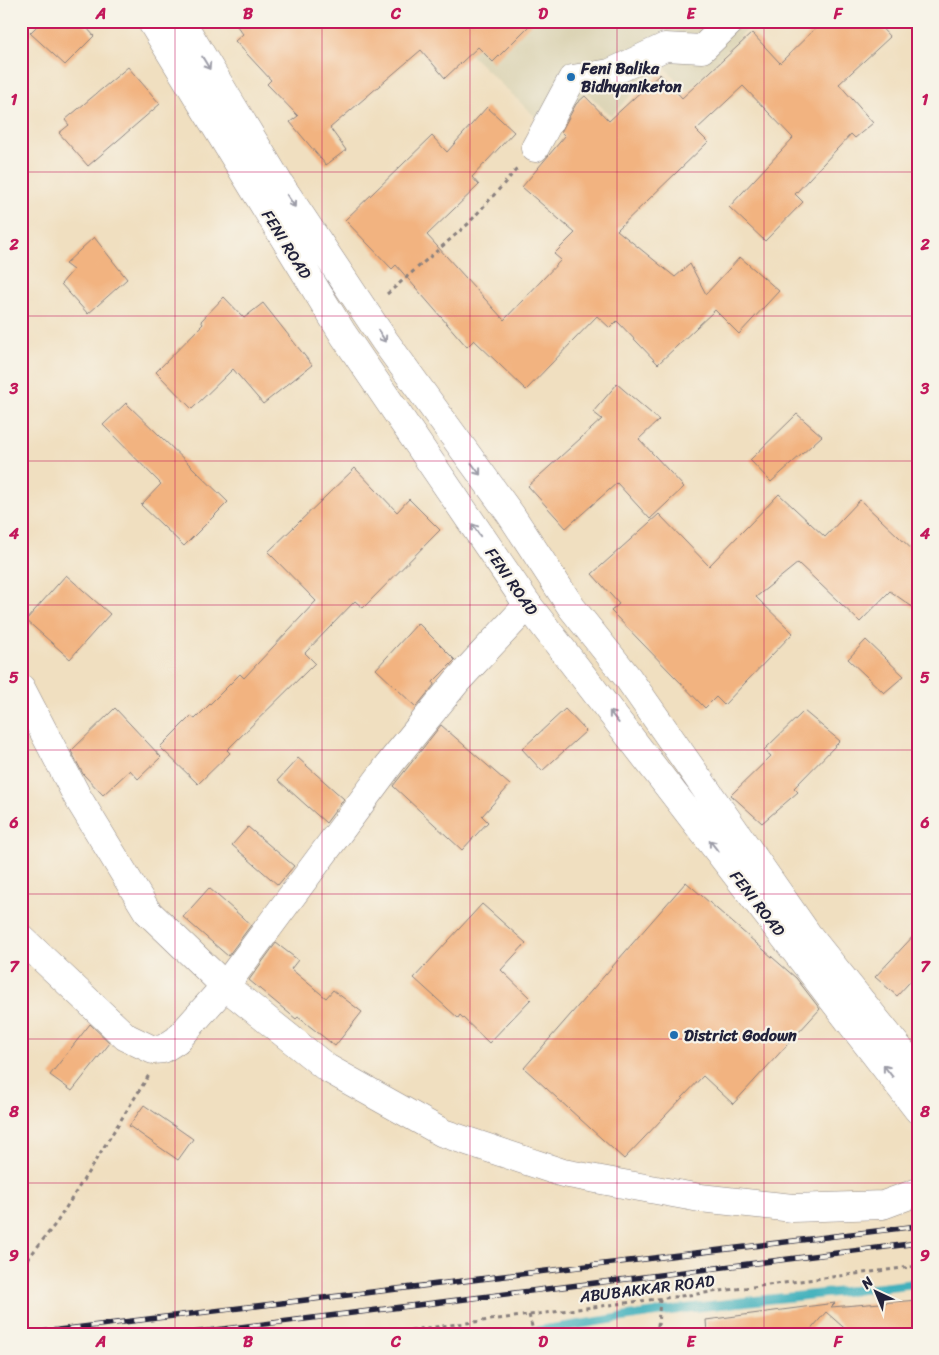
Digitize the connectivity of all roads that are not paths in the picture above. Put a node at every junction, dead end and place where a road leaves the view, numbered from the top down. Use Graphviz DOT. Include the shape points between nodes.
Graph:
graph roads {
  1 [pos="151,21"];
  2 [pos="181,21"];
  3 [pos="731,21"];
  4 [pos="535,148"];
  5 [pos="528,605"];
  6 [pos="21,688"];
  7 [pos="21,938"];
  8 [pos="225,986"];
  9 [pos="918,1072"];
  10 [pos="918,1110"];
  11 [pos="918,1192"];
  5 -- 1 [label="main road, FENI ROAD, one-way" via="343,334"];
  2 -- 9 [label="main road, one-way" via="279,183 458,444 511,515 572,608 628,678 808,935"];
  3 -- 4 [label="main road" via="702,49 665,47 610,73 572,79"];
  5 -- 8 [label="main road" via="457,681 392,761"];
  10 -- 5 [label="main road, FENI ROAD, one-way"];
  6 -- 8 [label="main road" via="78,798 147,911"];
  7 -- 8 [label="main road" via="126,1037 153,1050 163,1050 188,1028"];
  8 -- 11 [label="main road" via="327,1068 443,1133 563,1173 700,1198 793,1208 883,1205"];
}
